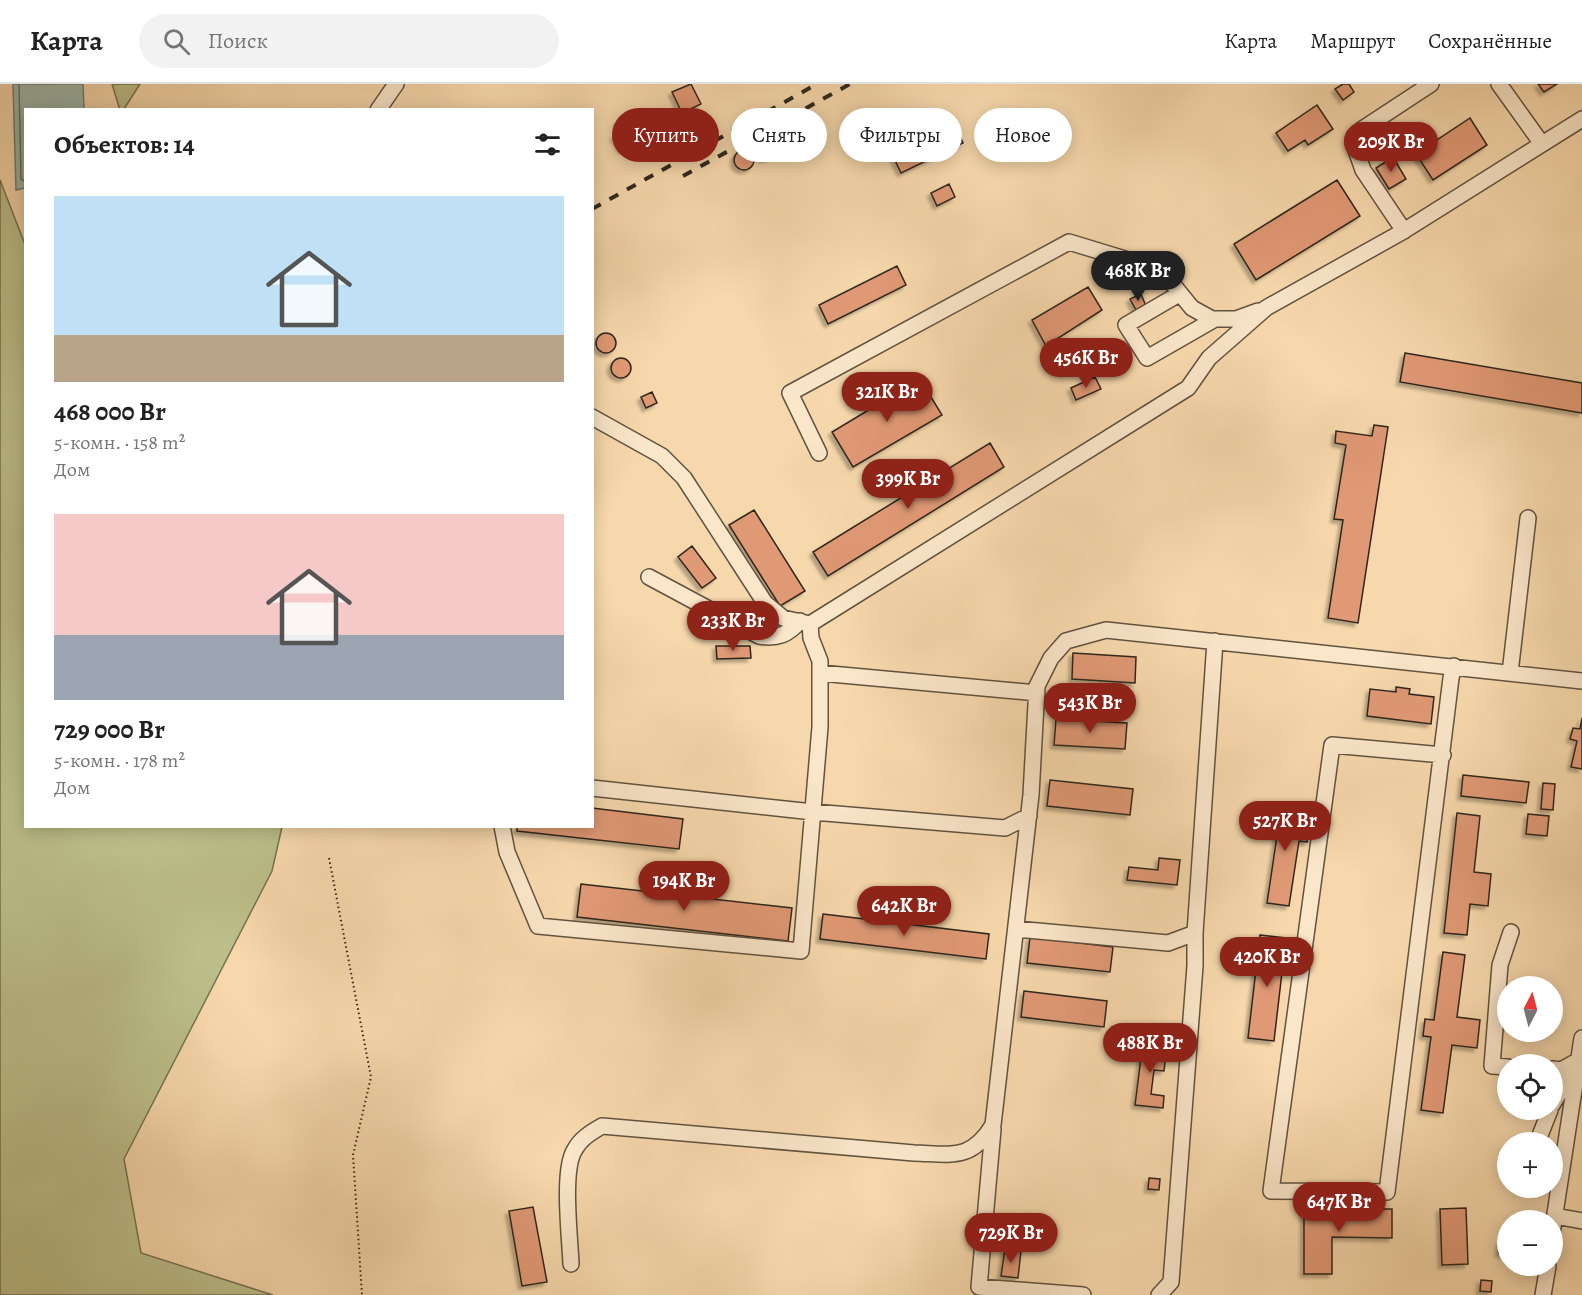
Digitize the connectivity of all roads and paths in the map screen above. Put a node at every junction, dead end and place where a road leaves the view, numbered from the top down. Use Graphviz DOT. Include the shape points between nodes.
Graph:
graph roads {
  1 [pos="396,84"];
  2 [pos="1431,84"];
  3 [pos="1498,84"];
  4 [pos="379,108"];
  5 [pos="1582,119"];
  6 [pos="1542,144"];
  7 [pos="1404,231"];
  8 [pos="1179,294"];
  9 [pos="1266,308"];
  10 [pos="1215,319"];
  11 [pos="594,418"];
  12 [pos="819,453"];
  13 [pos="1528,518"];
  14 [pos="649,577"];
  15 [pos="805,622"];
  16 [pos="1215,641"];
  17 [pos="1454,666"];
  18 [pos="819,673"];
  19 [pos="1510,673"];
  20 [pos="1582,681"];
  21 [pos="1037,693"];
  22 [pos="1443,755"];
  23 [pos="594,788"];
  24 [pos="813,812"];
  25 [pos="1029,816"];
  26 [pos="502,828"];
  27 [pos="329,858"];
  28 [pos="1016,929"];
  29 [pos="1511,932"];
  30 [pos="1195,933"];
  31 [pos="1582,1038"];
  32 [pos="1579,1060"];
  33 [pos="1497,1066"];
  34 [pos="1563,1069"];
  35 [pos="1563,1087"];
  36 [pos="993,1125"];
  37 [pos="1563,1147"];
  38 [pos="1563,1217"];
  39 [pos="1582,1221"];
  40 [pos="571,1264"];
  41 [pos="1547,1276"];
  42 [pos="362,1295"];
  43 [pos="1083,1295"];
  44 [pos="1159,1295"];
  45 [pos="1544,1295"];
  1 -- 4 [label="street"];
  2 -- 7 [label="street" via="1361,130 1356,150 1363,170"];
  3 -- 6 [label="street"];
  5 -- 6 [label="street"];
  6 -- 7 [label="street"];
  7 -- 9 [label="street"];
  8 -- 10 [label="street" via="1192,308"];
  8 -- 10 [label="street" via="1126,325 1147,358"];
  8 -- 12 [label="street" via="1161,270 1069,242 790,393"];
  9 -- 10 [label="street" via="1236,319"];
  9 -- 15 [label="street" via="1209,358 1188,388"];
  11 -- 15 [label="street" via="662,456 684,478 765,603 783,618"];
  13 -- 19 [label="street"];
  14 -- 15 [label="street" via="759,636 774,638"];
  15 -- 18 [label="street" via="819,661"];
  16 -- 17 [label="street"];
  16 -- 21 [label="street" via="1106,630 1066,641 1051,658"];
  16 -- 30 [label="street"];
  17 -- 19 [label="street"];
  17 -- 22 [label="street"];
  18 -- 21 [label="street"];
  18 -- 24 [label="street" via="820,727"];
  19 -- 20 [label="street"];
  21 -- 25 [label="street"];
  22 -- 22 [label="street" via="1387,1192 1271,1191 1332,745"];
  23 -- 24 [label="street"];
  24 -- 25 [label="street" via="1005,828"];
  24 -- 26 [label="street" via="801,951 538,926 507,852"];
  25 -- 28 [label="street"];
  27 -- 42 [label="path" via="371,1077 353,1155"];
  28 -- 30 [label="street" via="1168,943"];
  28 -- 36 [label="street"];
  29 -- 33 [label="street" via="1500,965 1492,1066"];
  30 -- 44 [label="street" via="1171,1282"];
  31 -- 32 [label="street"];
  32 -- 34 [label="street"];
  32 -- 35 [label="street"];
  32 -- 37 [label="street"];
  36 -- 40 [label="street" via="981,1144 957,1154 602,1126 585,1136 573,1152 568,1193"];
  36 -- 43 [label="street" via="979,1287"];
  38 -- 39 [label="street"];
  41 -- 45 [label="street"];
}
